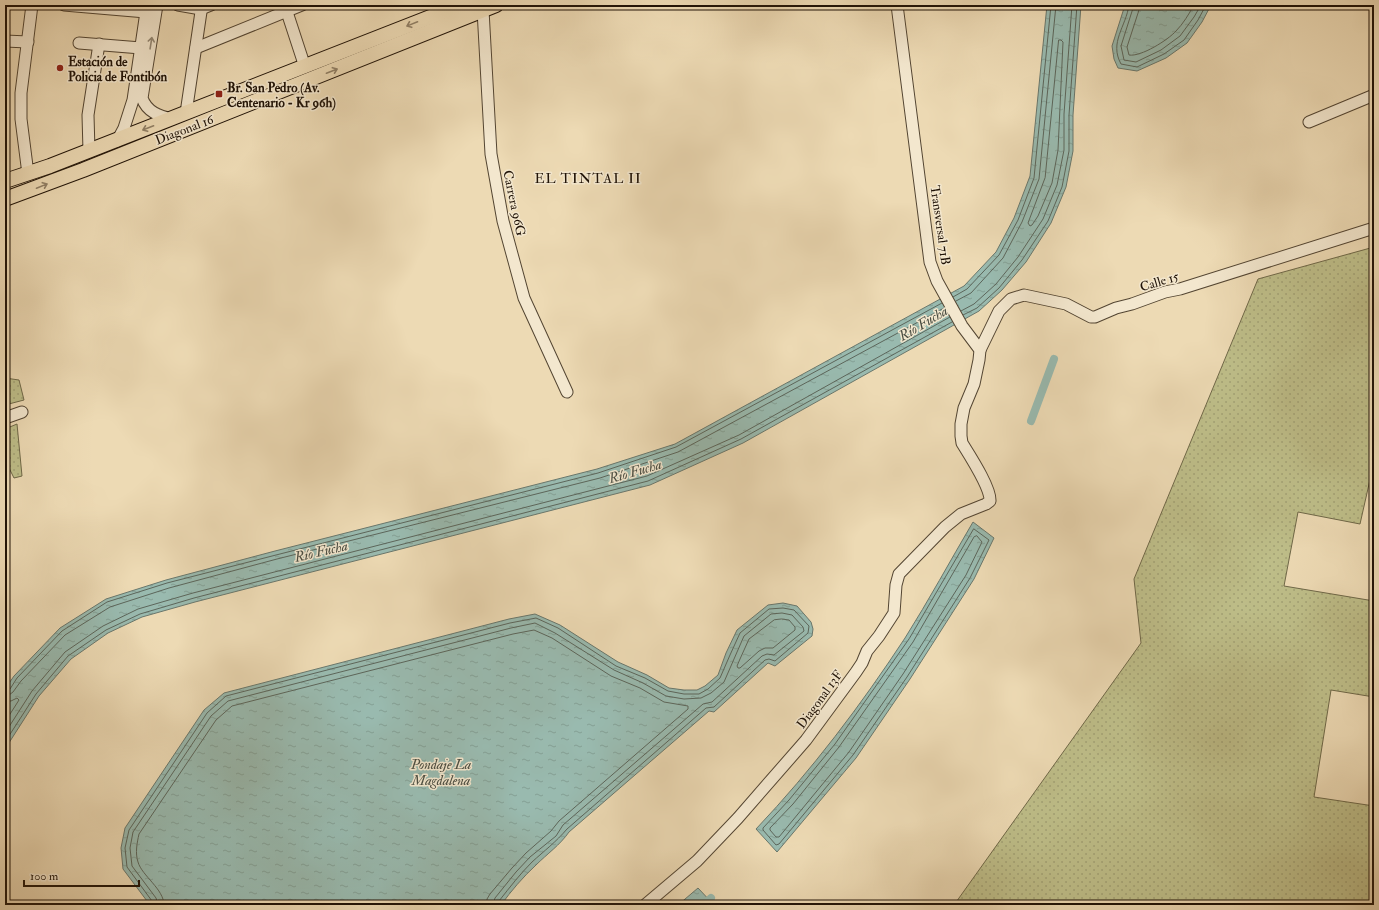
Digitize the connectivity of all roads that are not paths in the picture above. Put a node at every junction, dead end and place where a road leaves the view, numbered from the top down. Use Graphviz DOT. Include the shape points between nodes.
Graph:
graph roads {
  1 [pos="32,5"];
  2 [pos="64,5"];
  3 [pos="157,5"];
  4 [pos="178,5"];
  5 [pos="302,5"];
  6 [pos="461,5"];
  7 [pos="897,5"];
  8 [pos="205,6"];
  9 [pos="490,7"];
  10 [pos="286,8"];
  11 [pos="443,8"];
  12 [pos="146,9"];
  13 [pos="5,41"];
  14 [pos="28,42"];
  15 [pos="79,43"];
  16 [pos="99,44"];
  17 [pos="141,48"];
  18 [pos="196,48"];
  19 [pos="305,67"];
  20 [pos="1374,95"];
  21 [pos="186,113"];
  22 [pos="172,119"];
  23 [pos="1309,122"];
  24 [pos="117,140"];
  25 [pos="90,151"];
  26 [pos="28,174"];
  27 [pos="5,181"];
  28 [pos="5,199"];
  29 [pos="1374,228"];
  30 [pos="980,350"];
  31 [pos="567,392"];
  32 [pos="22,412"];
  33 [pos="5,418"];
  34 [pos="645,905"];
  1 -- 14 [label="street"];
  2 -- 12 [label="street"];
  22 -- 3 [label="street, one-way" via="150,111 142,98"];
  4 -- 8 [label="street"];
  5 -- 10 [label="street"];
  6 -- 11 [label="main road, Diagonal 16"];
  7 -- 30 [label="street, Transversal 71B" via="930,262 937,282 962,326"];
  8 -- 18 [label="street"];
  28 -- 9 [label="main road, Diagonal 16, one-way" via="84,170"];
  9 -- 31 [label="street, Carrera 96G" via="491,154 503,221 524,298"];
  10 -- 18 [label="street"];
  10 -- 19 [label="street"];
  11 -- 19 [label="main road, Diagonal 16, one-way"];
  12 -- 17 [label="street"];
  13 -- 14 [label="street"];
  14 -- 26 [label="street" via="21,93 21,119"];
  15 -- 16 [label="street"];
  16 -- 17 [label="street"];
  16 -- 25 [label="street" via="88,115"];
  17 -- 24 [label="street" via="131,108"];
  18 -- 21 [label="street"];
  19 -- 21 [label="main road, Diagonal 16"];
  20 -- 23 [label="street"];
  21 -- 22 [label="main road, Diagonal 16"];
  22 -- 24 [label="main road, Diagonal 16, one-way"];
  24 -- 25 [label="main road, Diagonal 16"];
  25 -- 26 [label="main road, Diagonal 16"];
  26 -- 27 [label="main road, Diagonal 16"];
  29 -- 30 [label="street, Calle 15" via="1165,292 1116,308 1095,318 1066,304 1024,295 1011,300 999,311"];
  30 -- 34 [label="street, Diagonal 13F" via="974,384 964,408 961,436 962,443 987,487 990,501 961,514 899,574 894,613 867,651 856,672 806,740 697,862"];
  32 -- 33 [label="street"];
}
